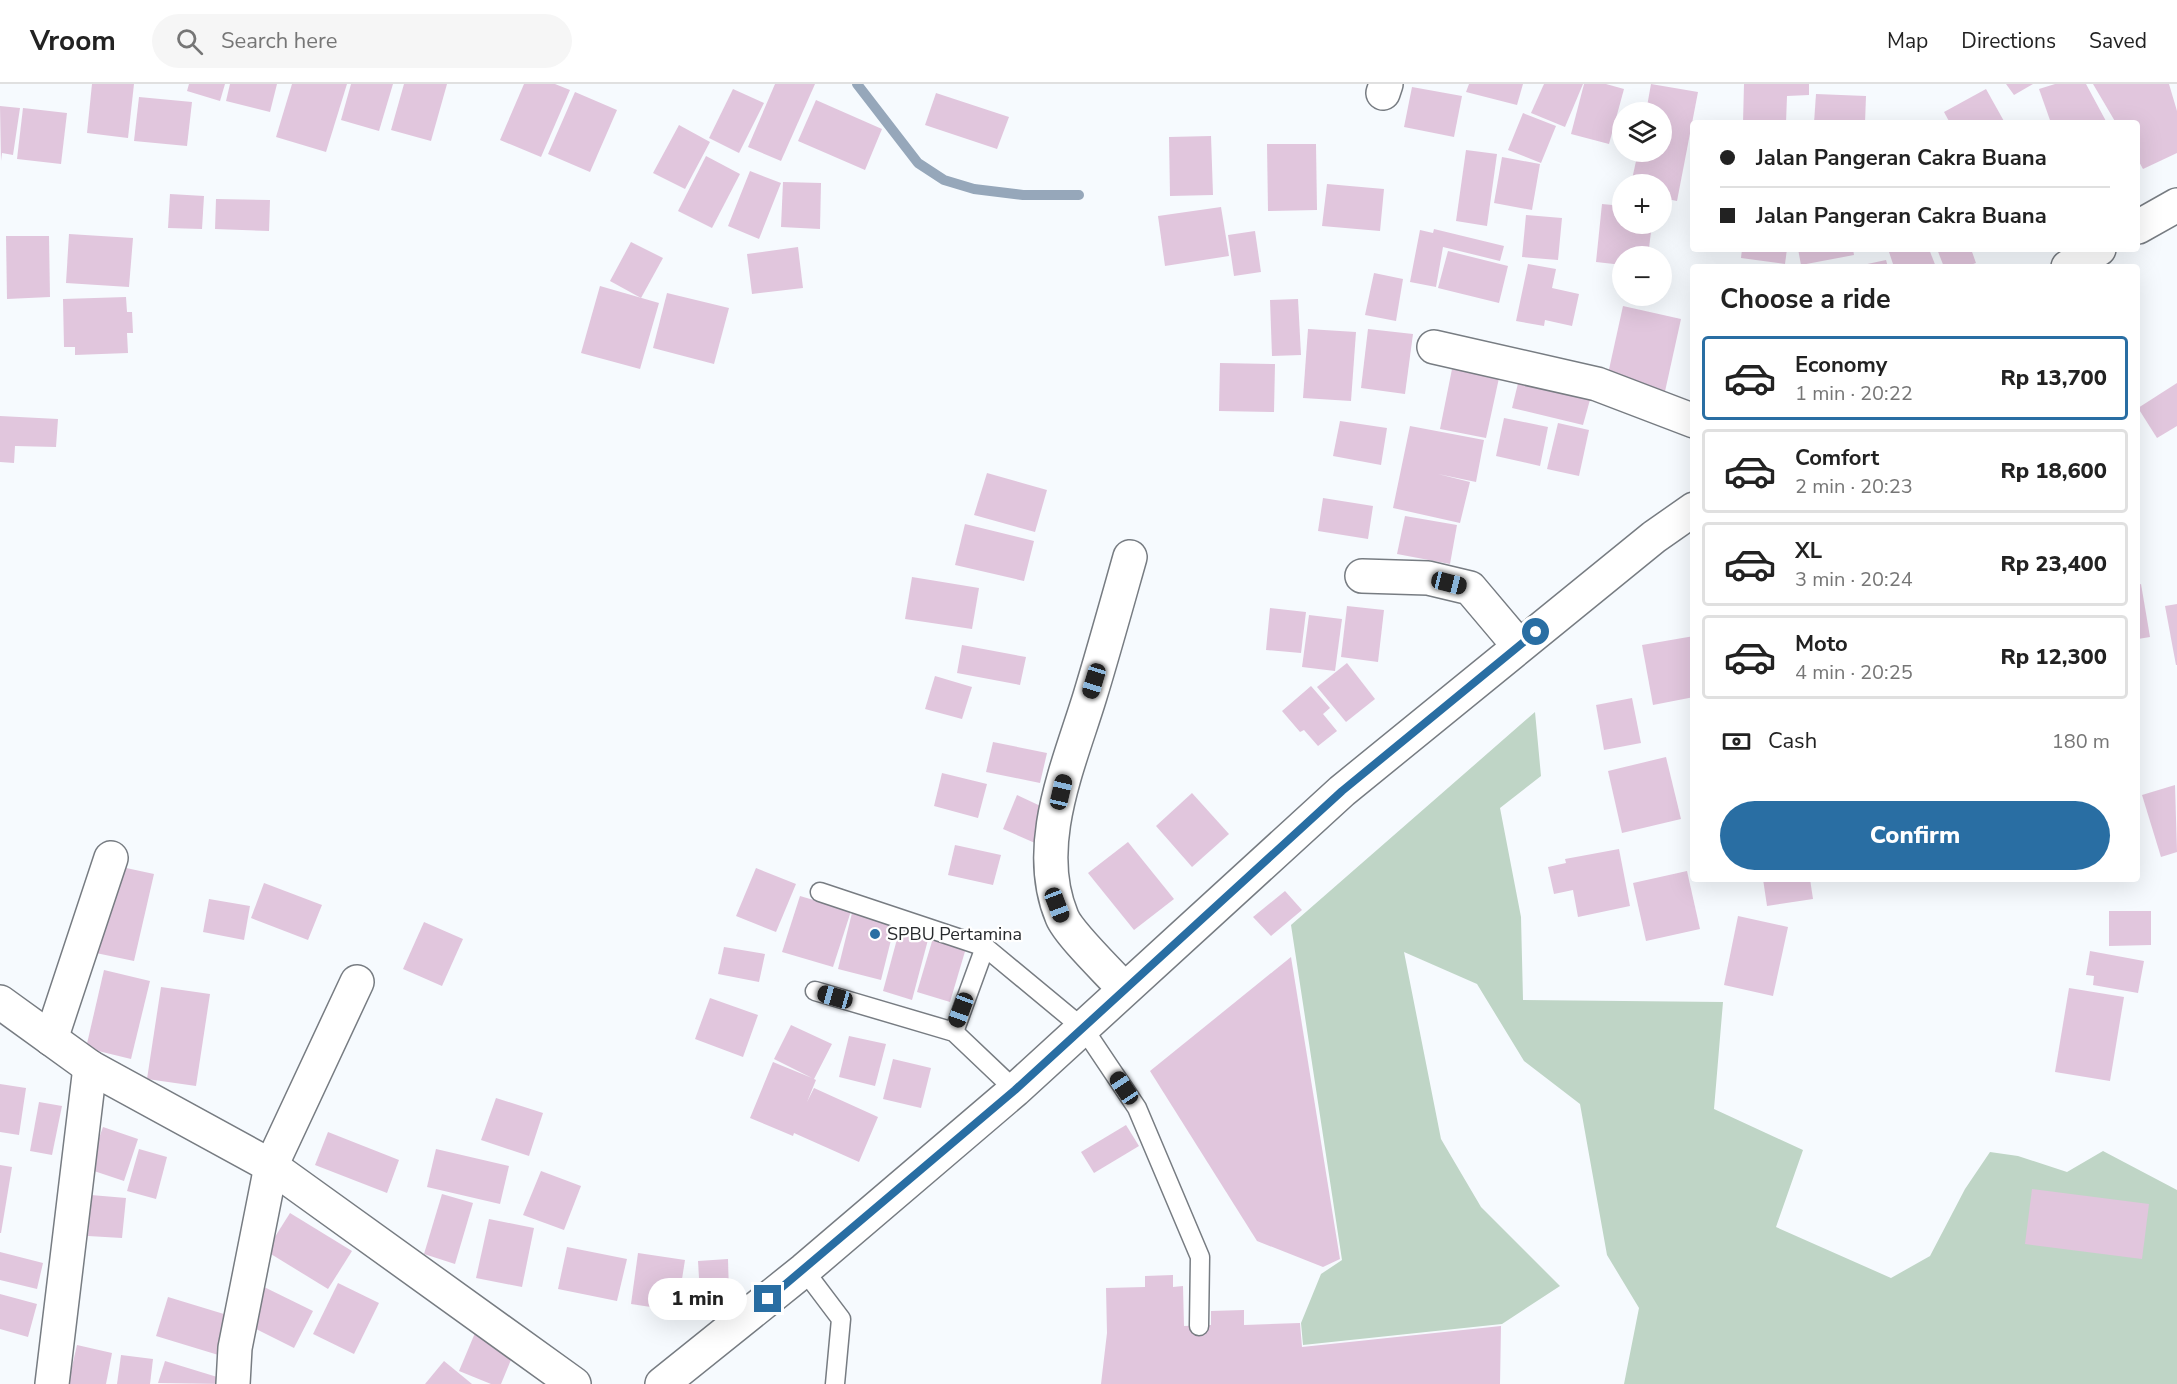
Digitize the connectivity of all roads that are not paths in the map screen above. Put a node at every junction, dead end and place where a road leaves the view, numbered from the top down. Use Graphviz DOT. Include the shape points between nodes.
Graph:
graph roads {
  1 [pos="2177,205"];
  2 [pos="2140,226"];
  3 [pos="2094,252"];
  4 [pos="2073,264"];
  5 [pos="1434,347"];
  6 [pos="1690,419"];
  7 [pos="1690,512"];
  8 [pos="1130,557"];
  9 [pos="1362,576"];
  10 [pos="1519,646"];
  11 [pos="111,858"];
  12 [pos="820,892"];
  13 [pos="985,947"];
  14 [pos="357,982"];
  15 [pos="1124,989"];
  16 [pos="815,991"];
  17 [pos="0,1002"];
  18 [pos="1084,1029"];
  19 [pos="954,1032"];
  20 [pos="51,1039"];
  21 [pos="90,1067"];
  22 [pos="1015,1090"];
  23 [pos="271,1166"];
  24 [pos="813,1283"];
  25 [pos="1199,1326"];
  26 [pos="52,1384"];
  27 [pos="233,1384"];
  28 [pos="574,1384"];
  29 [pos="662,1384"];
  30 [pos="835,1384"];
  1 -- 2 [label="street"];
  3 -- 4 [label="street"];
  5 -- 6 [label="street" via="1597,384"];
  7 -- 10 [label="street"];
  8 -- 15 [label="street" via="1068,761 1052,840 1050,871 1063,920"];
  9 -- 10 [label="street" via="1428,578 1470,588"];
  10 -- 15 [label="street" via="1342,791"];
  11 -- 20 [label="street"];
  12 -- 13 [label="lane"];
  13 -- 18 [label="lane"];
  13 -- 19 [label="lane"];
  14 -- 23 [label="street"];
  15 -- 18 [label="street"];
  16 -- 19 [label="lane"];
  17 -- 20 [label="street"];
  18 -- 22 [label="street"];
  18 -- 25 [label="lane" via="1137,1108 1200,1257"];
  19 -- 22 [label="lane"];
  20 -- 21 [label="street"];
  21 -- 23 [label="street"];
  21 -- 26 [label="street"];
  22 -- 24 [label="street"];
  23 -- 27 [label="street" via="235,1348"];
  23 -- 28 [label="street"];
  24 -- 29 [label="street"];
  24 -- 30 [label="lane" via="841,1319"];
}
